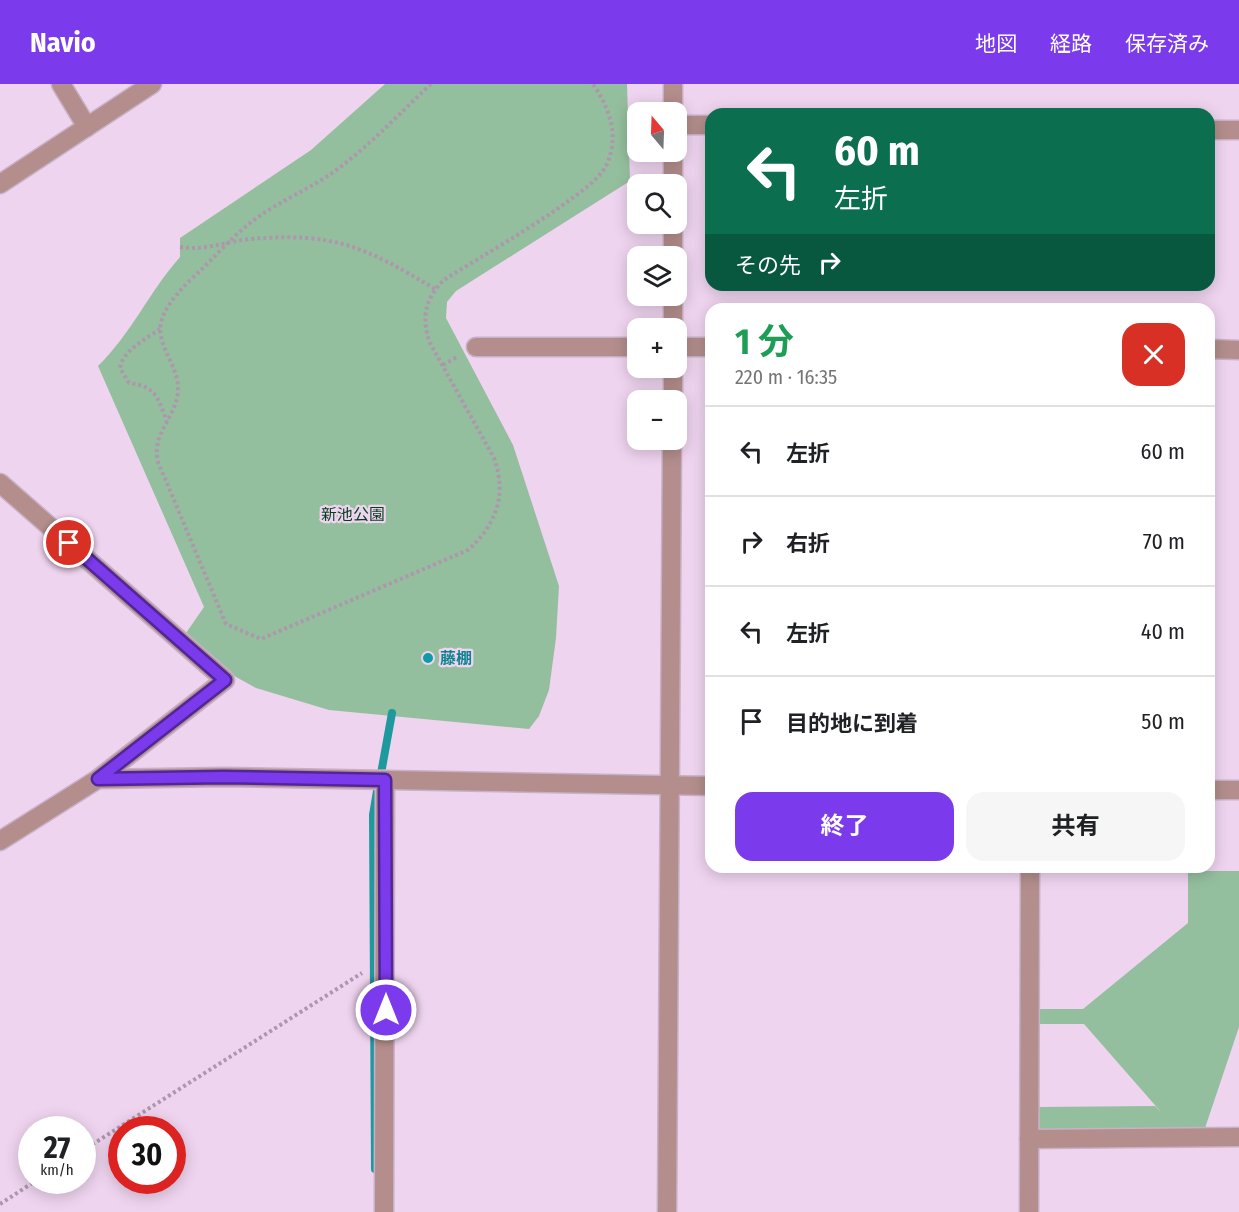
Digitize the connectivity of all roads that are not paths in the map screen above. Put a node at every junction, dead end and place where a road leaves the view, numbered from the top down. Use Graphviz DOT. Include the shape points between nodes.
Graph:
graph roads {
  1 [pos="61,84"];
  2 [pos="152,84"];
  3 [pos="673,84"];
  4 [pos="673,102"];
  5 [pos="687,125"];
  6 [pos="705,125"];
  7 [pos="87,127"];
  8 [pos="1215,130"];
  9 [pos="1239,130"];
  10 [pos="0,184"];
  11 [pos="476,347"];
  12 [pos="627,347"];
  13 [pos="687,347"];
  14 [pos="705,347"];
  15 [pos="1215,350"];
  16 [pos="1239,350"];
  17 [pos="672,450"];
  18 [pos="0,483"];
  19 [pos="98,779"];
  20 [pos="385,780"];
  21 [pos="672,786"];
  22 [pos="705,786"];
  23 [pos="1215,790"];
  24 [pos="1239,790"];
  25 [pos="0,841"];
  26 [pos="1030,873"];
  27 [pos="1239,1137"];
  28 [pos="1029,1139"];
  29 [pos="384,1212"];
  30 [pos="667,1212"];
  31 [pos="1029,1212"];
  1 -- 7 [label="street"];
  2 -- 7 [label="street"];
  3 -- 4 [label="street"];
  5 -- 6 [label="street"];
  7 -- 10 [label="street"];
  8 -- 9 [label="street"];
  11 -- 12 [label="street"];
  13 -- 14 [label="street"];
  15 -- 16 [label="street"];
  17 -- 21 [label="street"];
  18 -- 19 [label="street" via="225,680"];
  19 -- 20 [label="street"];
  19 -- 25 [label="street"];
  20 -- 21 [label="street"];
  20 -- 29 [label="street"];
  21 -- 22 [label="street"];
  21 -- 30 [label="street"];
  23 -- 24 [label="street"];
  26 -- 28 [label="street"];
  27 -- 28 [label="street"];
  28 -- 31 [label="street"];
}
